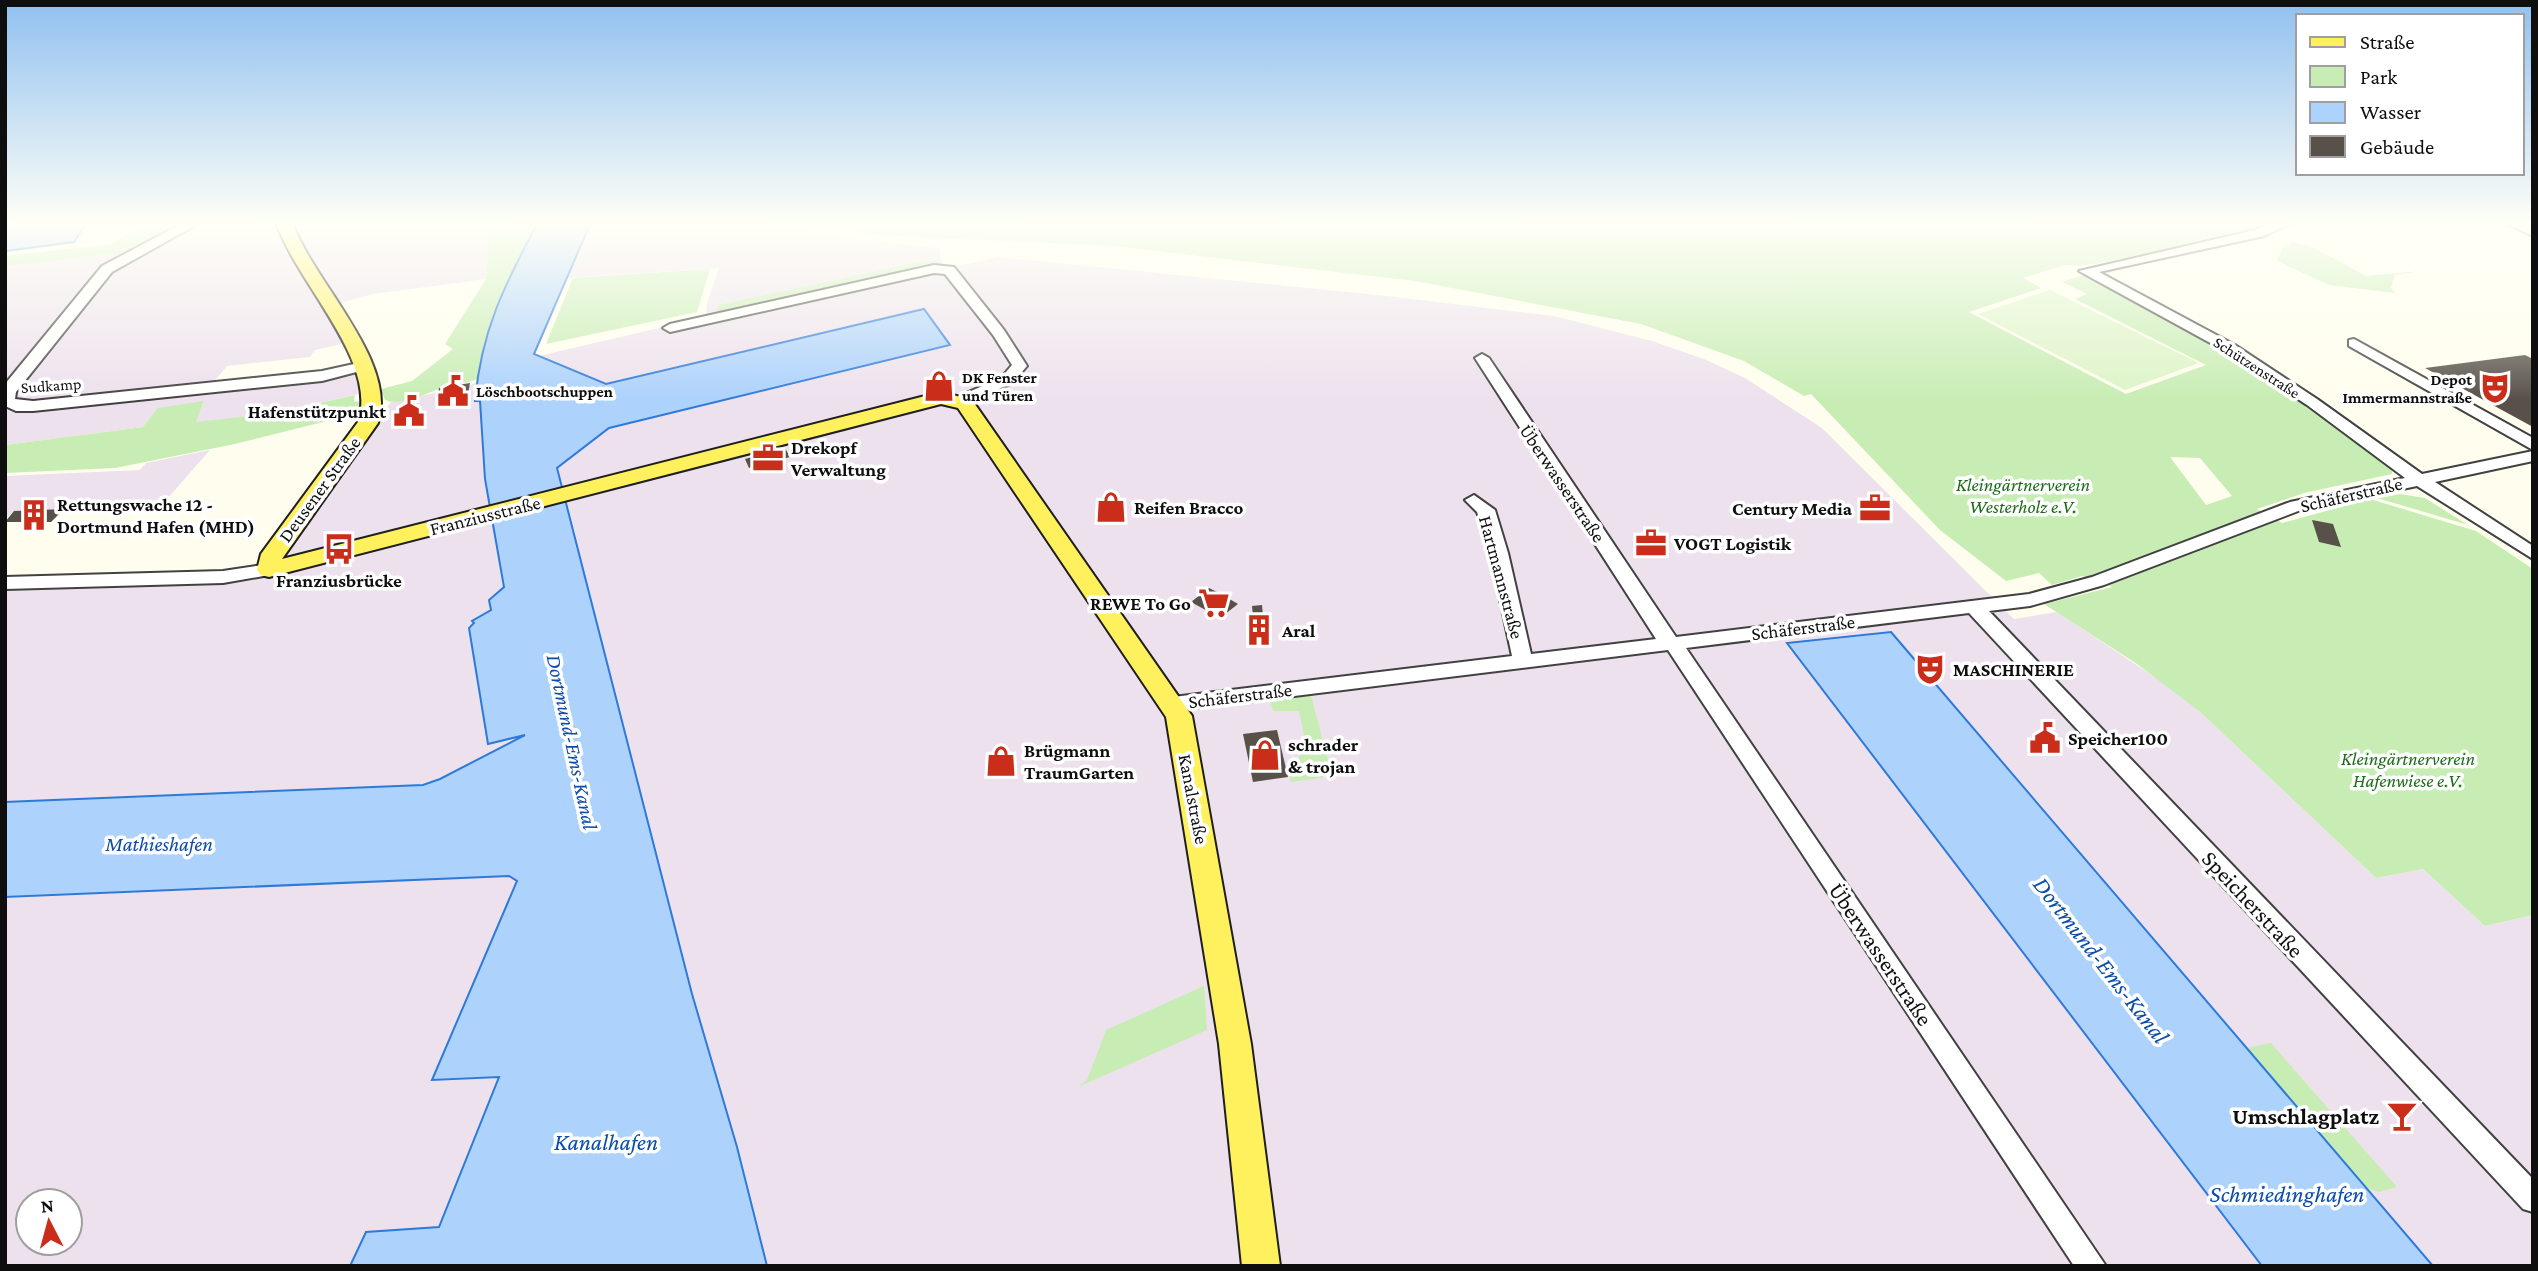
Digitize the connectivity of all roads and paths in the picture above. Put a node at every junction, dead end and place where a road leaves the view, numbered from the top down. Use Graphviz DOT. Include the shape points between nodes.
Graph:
graph roads {
  1 [pos="98,281"];
  2 [pos="314,281"];
  3 [pos="879,281"];
  4 [pos="958,281"];
  5 [pos="2105,281"];
  6 [pos="670,328"];
  7 [pos="2354,343"];
  8 [pos="1482,358"];
  9 [pos="363,366"];
  10 [pos="958,400"];
  11 [pos="2533,445"];
  12 [pos="2533,456"];
  13 [pos="2417,479"];
  14 [pos="1474,500"];
  15 [pos="2524,541"];
  16 [pos="2533,554"];
  17 [pos="268,570"];
  18 [pos="5,583"];
  19 [pos="1974,607"];
  20 [pos="1670,642"];
  21 [pos="1522,659"];
  22 [pos="1173,704"];
  23 [pos="2533,1199"];
  24 [pos="1261,1266"];
  25 [pos="2091,1266"];
  1 -- 9 [label="street, Sudkamp" via="8,391 7,401 33,406 322,376"];
  2 -- 9 [label="main road, Deusener Straße" via="347,327"];
  3 -- 6 [label="street"];
  4 -- 10 [label="street" via="1020,366 1006,381"];
  5 -- 13 [label="street, Schützenstraße" via="2230,348"];
  7 -- 11 [label="street"];
  8 -- 20 [label="street, Überwasserstraße"];
  9 -- 17 [label="main road, Deusener Straße" via="375,404 373,413 272,554"];
  10 -- 17 [label="main road, Franziusstraße" via="941,398"];
  10 -- 22 [label="main road, Kanalstraße"];
  12 -- 13 [label="street"];
  13 -- 15 [label="street, Schützenstraße" via="2429,493"];
  13 -- 19 [label="street, Schäferstraße" via="2278,512 2066,591"];
  14 -- 21 [label="street, Hartmannstraße" via="1486,510"];
  15 -- 16 [label="street, Schützenstraße"];
  17 -- 18 [label="street, Franziusstraße" via="223,577"];
  19 -- 20 [label="street, Schäferstraße"];
  19 -- 23 [label="street, Speicherstraße"];
  20 -- 21 [label="street, Schäferstraße"];
  20 -- 25 [label="street, Überwasserstraße"];
  21 -- 22 [label="street, Schäferstraße"];
  22 -- 24 [label="main road, Kanalstraße" via="1195,802 1235,1044"];
}
